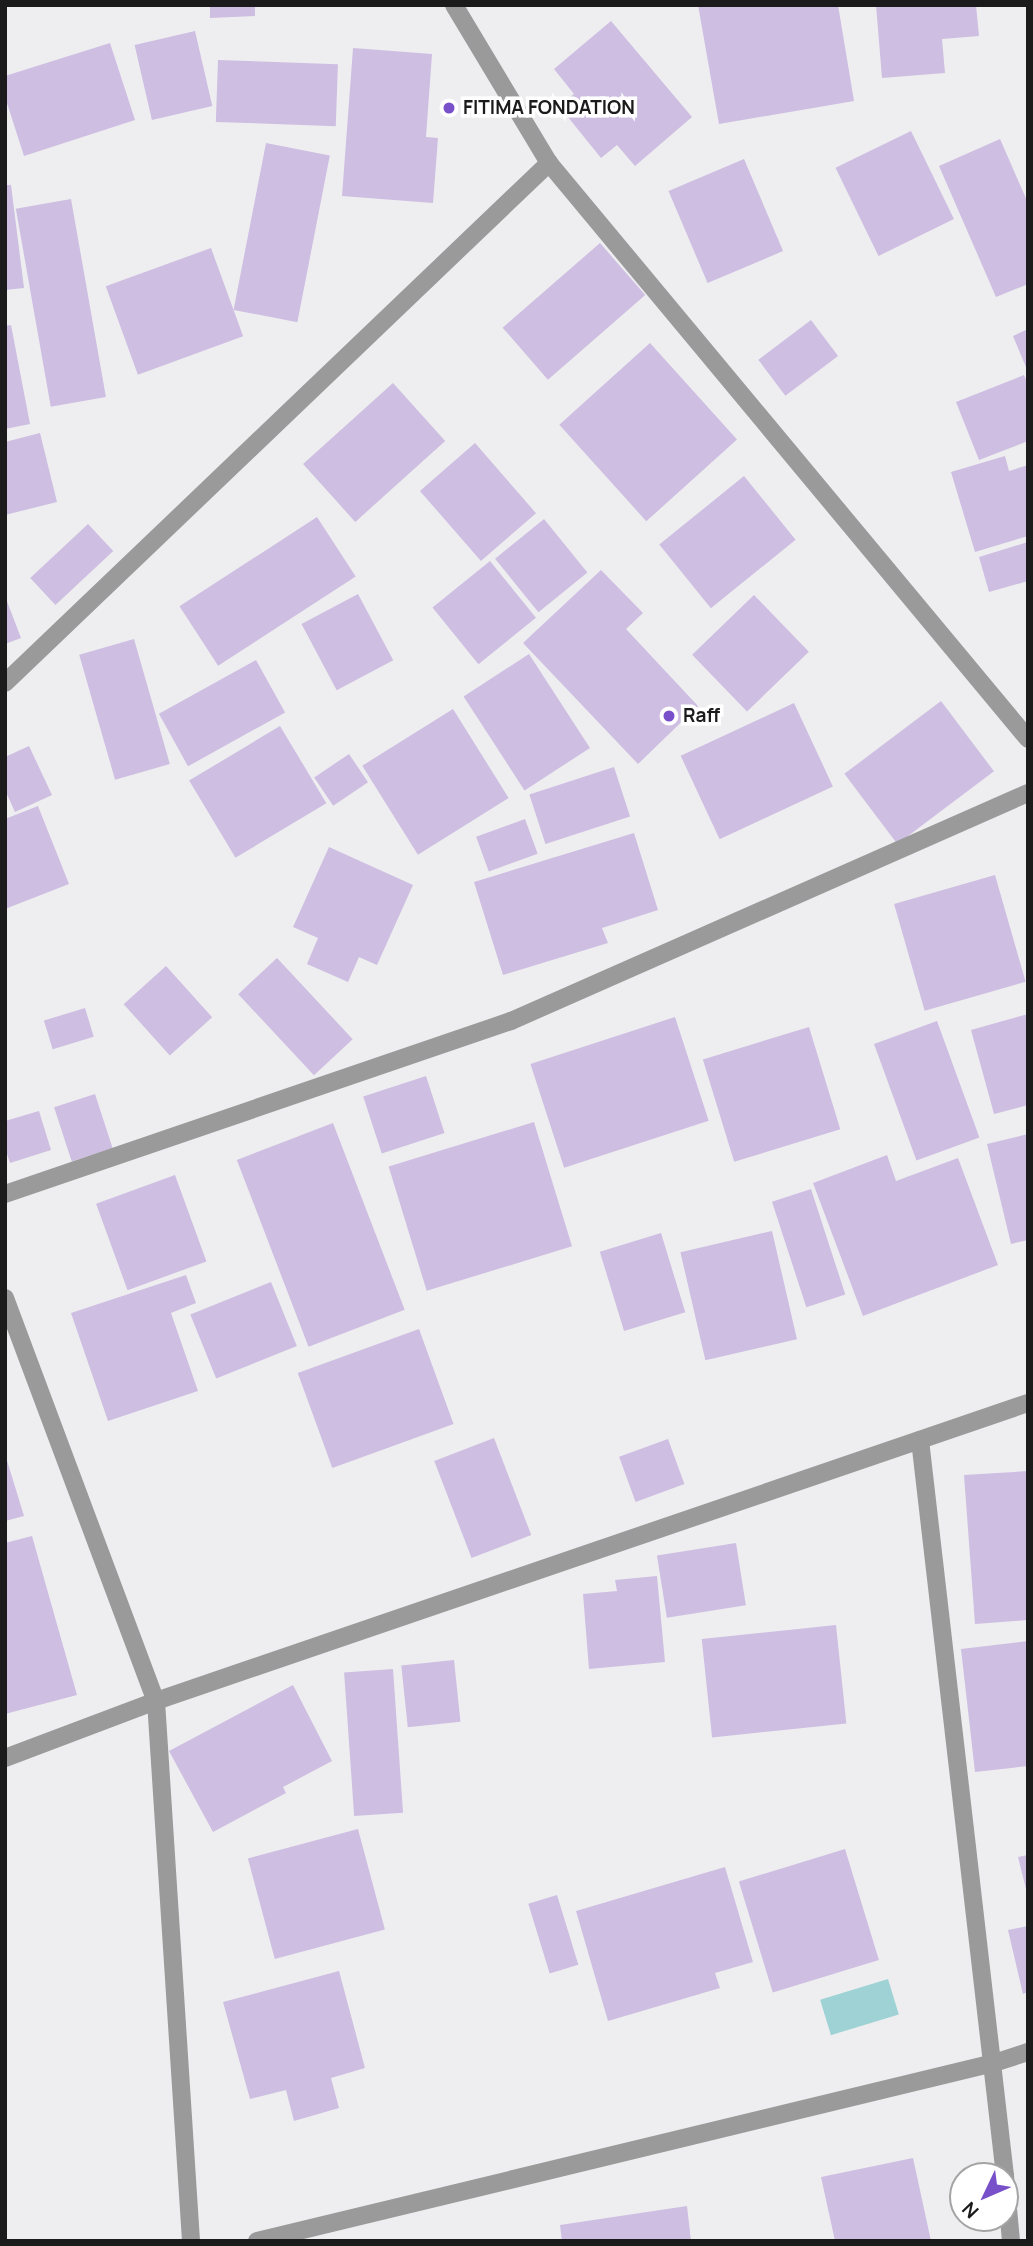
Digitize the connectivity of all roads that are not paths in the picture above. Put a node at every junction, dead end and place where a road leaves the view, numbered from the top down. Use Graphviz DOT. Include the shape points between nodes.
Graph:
graph roads {
  1 [pos="454,5"];
  2 [pos="549,163"];
  3 [pos="5,683"];
  4 [pos="1028,739"];
  5 [pos="1028,793"];
  6 [pos="5,1194"];
  7 [pos="5,1298"];
  8 [pos="1028,1403"];
  9 [pos="920,1440"];
  10 [pos="156,1701"];
  11 [pos="5,1758"];
  12 [pos="1028,2052"];
  13 [pos="994,2063"];
  14 [pos="1004,2162"];
  15 [pos="191,2241"];
  16 [pos="257,2241"];
  1 -- 2 [label="street"];
  2 -- 3 [label="street"];
  2 -- 4 [label="street"];
  5 -- 6 [label="street" via="511,1021"];
  7 -- 10 [label="street"];
  8 -- 9 [label="street"];
  9 -- 10 [label="street"];
  9 -- 13 [label="street"];
  10 -- 11 [label="street"];
  10 -- 15 [label="street"];
  12 -- 13 [label="street"];
  13 -- 14 [label="street"];
  13 -- 16 [label="street"];
}
